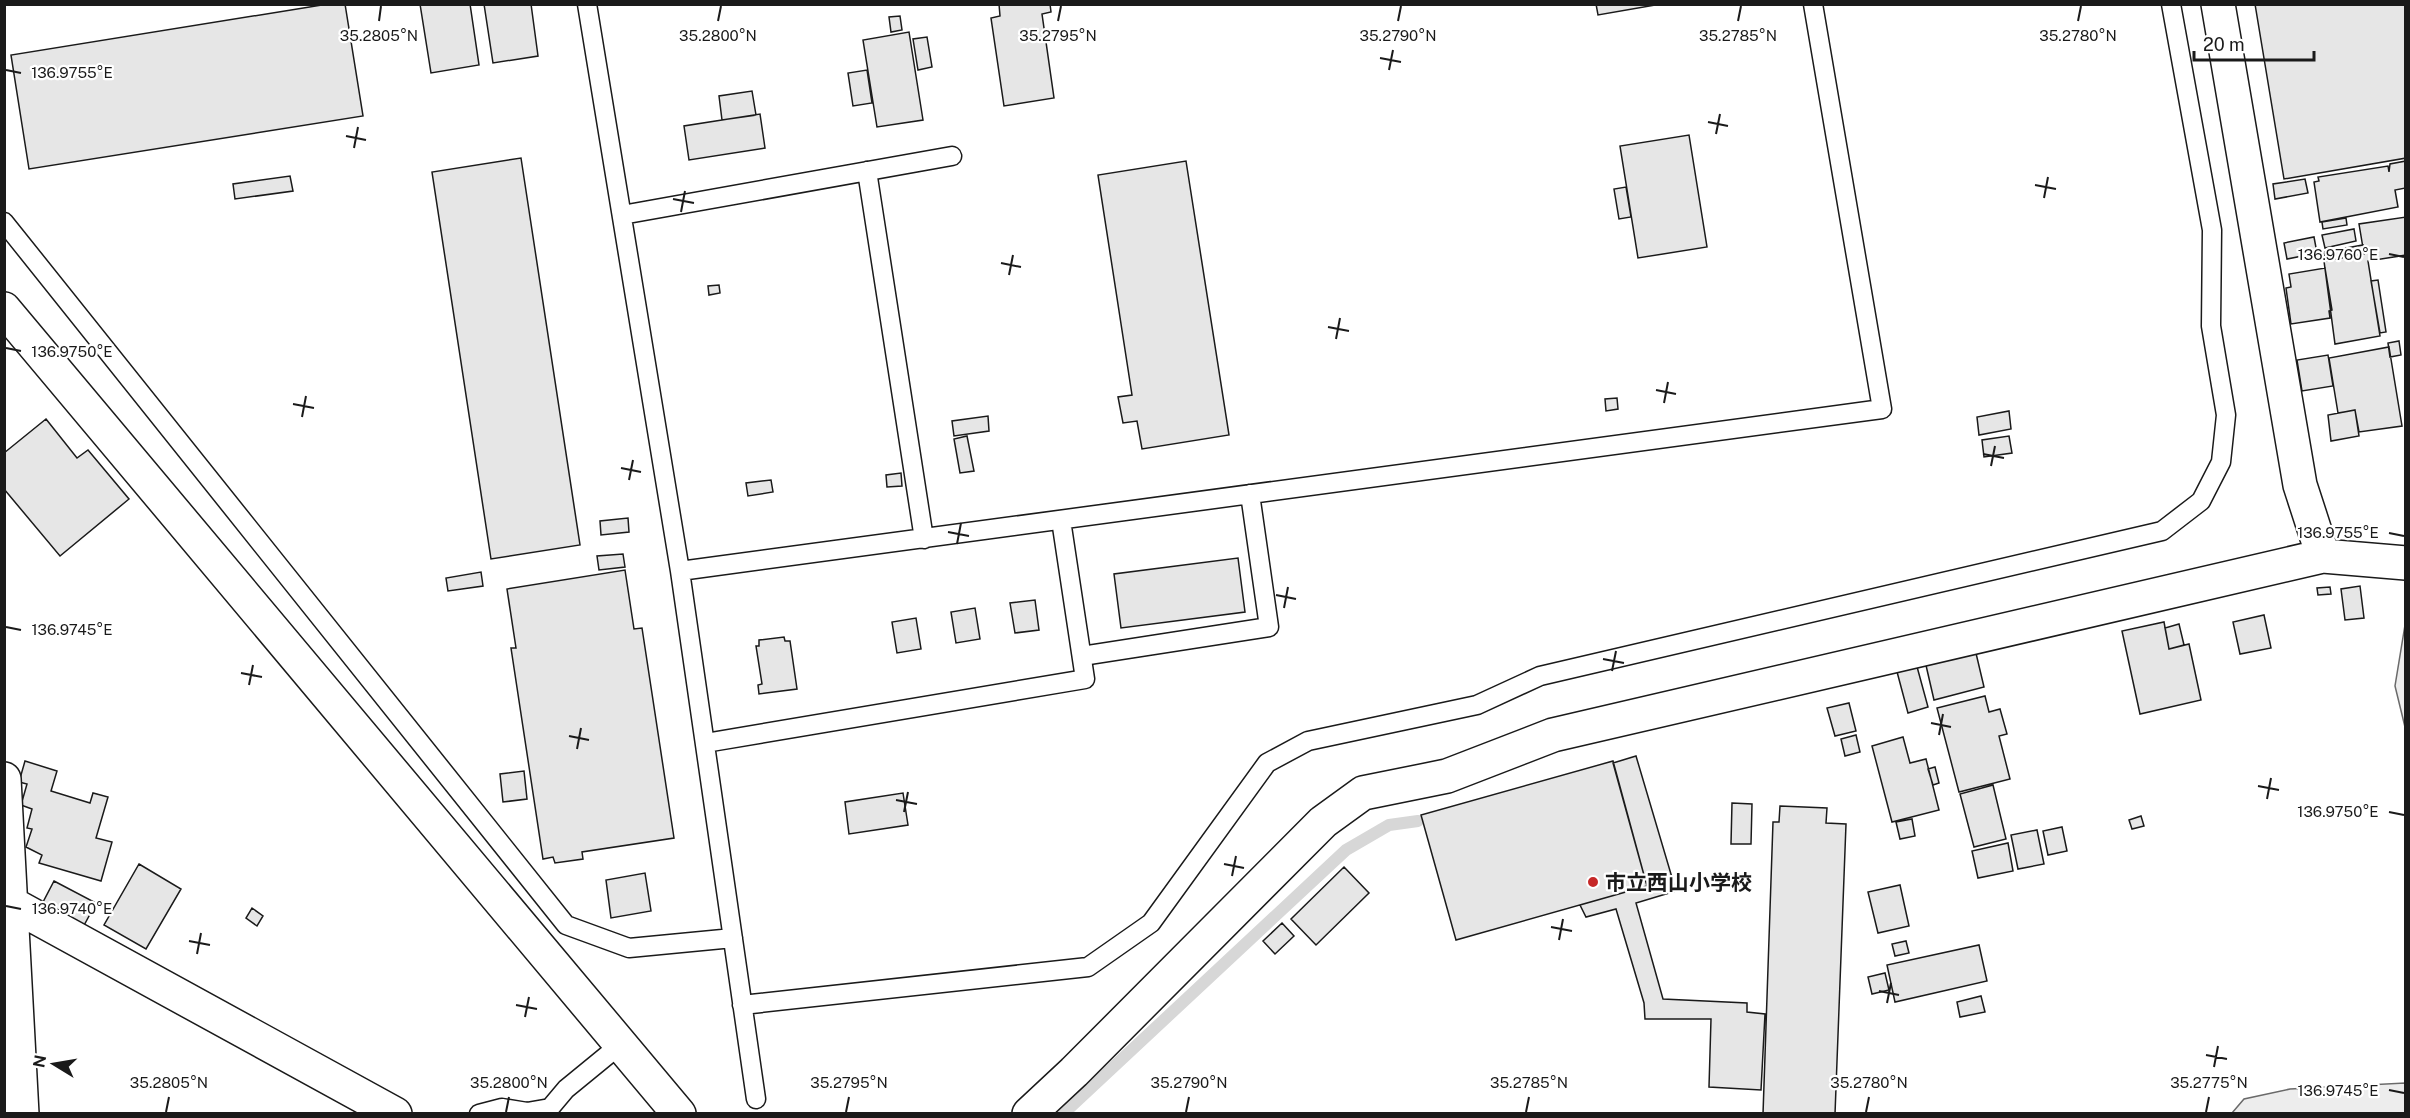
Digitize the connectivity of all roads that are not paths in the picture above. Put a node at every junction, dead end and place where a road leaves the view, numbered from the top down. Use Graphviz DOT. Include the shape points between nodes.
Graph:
graph roads {
  1 [pos="587,4"];
  2 [pos="1813,4"];
  3 [pos="2171,4"];
  4 [pos="2218,4"];
  5 [pos="952,156"];
  6 [pos="867,171"];
  7 [pos="622,215"];
  8 [pos="4,222"];
  9 [pos="4,309"];
  10 [pos="1250,494"];
  11 [pos="1060,520"];
  12 [pos="924,538"];
  13 [pos="2323,556"];
  14 [pos="2406,563"];
  15 [pos="680,571"];
  16 [pos="1082,656"];
  17 [pos="705,743"];
  18 [pos="4,779"];
  19 [pos="12,904"];
  20 [pos="733,938"];
  21 [pos="742,1005"];
  22 [pos="621,1044"];
  23 [pos="756,1099"];
  24 [pos="22,1113"];
  25 [pos="395,1113"];
  26 [pos="479,1113"];
  27 [pos="679,1113"];
  28 [pos="1029,1113"];
  1 -- 7 [label="lane"];
  2 -- 10 [label="lane" via="1882,409"];
  3 -- 21 [label="lane" via="2212,230 2211,326 2226,416 2221,462 2201,501 2162,531 1540,676 1477,705 1308,741 1268,763 1151,923 1088,967"];
  4 -- 13 [label="street" via="2300,485"];
  5 -- 6 [label="lane"];
  6 -- 7 [label="lane"];
  6 -- 12 [label="lane"];
  7 -- 15 [label="lane"];
  8 -- 20 [label="lane" via="566,926 628,948"];
  9 -- 22 [label="street"];
  10 -- 11 [label="lane"];
  10 -- 16 [label="lane" via="1269,627"];
  11 -- 12 [label="lane"];
  11 -- 16 [label="lane"];
  12 -- 15 [label="lane"];
  13 -- 14 [label="street"];
  13 -- 28 [label="street" via="1553,735 1447,776 1363,793 1323,822"];
  15 -- 17 [label="lane"];
  16 -- 17 [label="lane" via="1085,678"];
  17 -- 20 [label="lane"];
  18 -- 19 [label="street"];
  19 -- 24 [label="street"];
  19 -- 25 [label="street"];
  20 -- 21 [label="lane"];
  21 -- 23 [label="lane"];
  22 -- 26 [label="lane" via="566,1089 550,1108 527,1112 502,1108"];
  22 -- 27 [label="street"];
}
